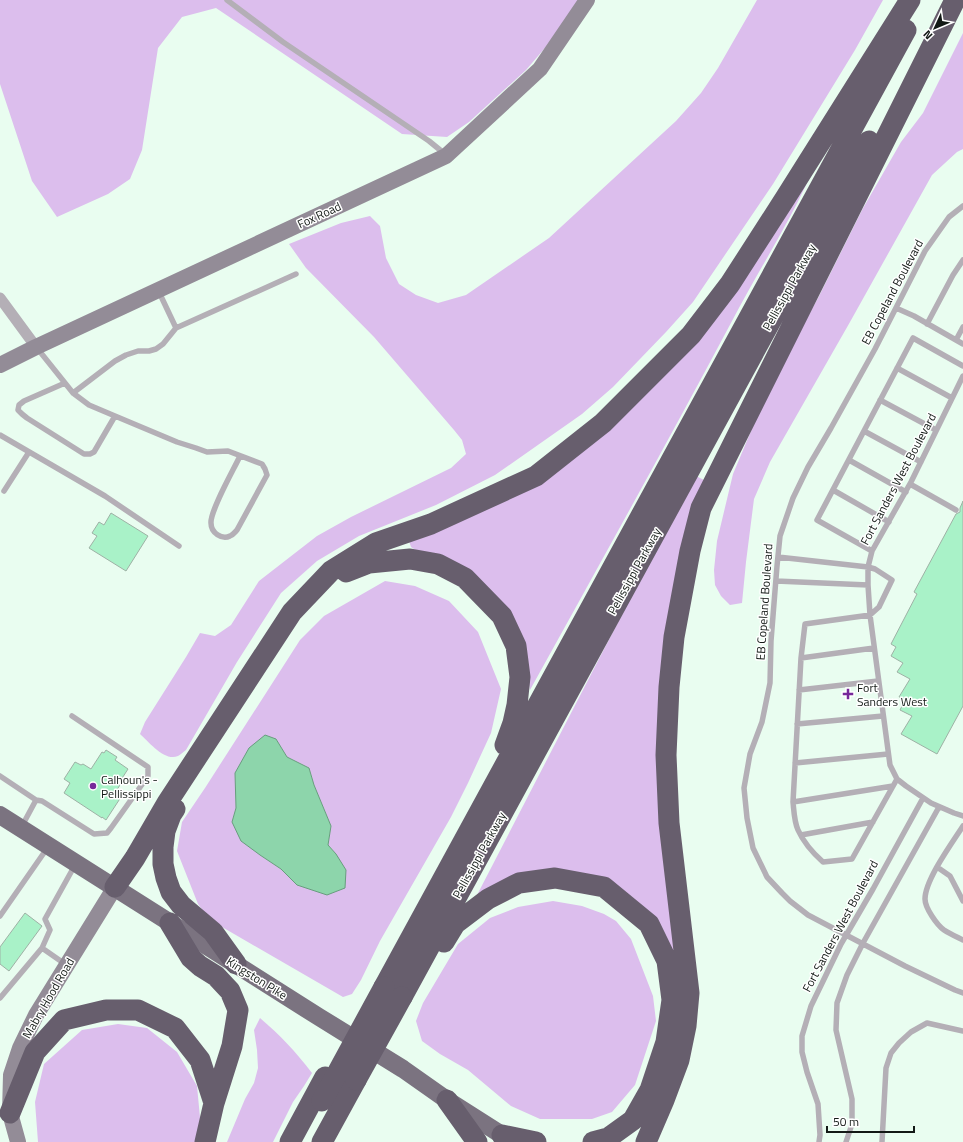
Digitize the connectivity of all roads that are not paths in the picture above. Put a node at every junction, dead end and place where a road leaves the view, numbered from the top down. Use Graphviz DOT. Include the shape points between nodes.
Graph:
graph roads {
  1 [pos="227,0"];
  2 [pos="588,0"];
  3 [pos="910,0"];
  4 [pos="923,0"];
  5 [pos="946,0"];
  6 [pos="955,0"];
  7 [pos="446,156"];
  8 [pos="963,206"];
  9 [pos="963,260"];
  10 [pos="296,274"];
  11 [pos="158,290"];
  12 [pos="0,298"];
  13 [pos="896,308"];
  14 [pos="927,324"];
  15 [pos="963,327"];
  16 [pos="176,328"];
  17 [pos="956,340"];
  18 [pos="963,344"];
  19 [pos="36,347"];
  20 [pos="0,365"];
  21 [pos="963,366"];
  22 [pos="897,368"];
  23 [pos="963,376"];
  24 [pos="65,383"];
  25 [pos="73,394"];
  26 [pos="952,398"];
  27 [pos="880,400"];
  28 [pos="115,416"];
  29 [pos="936,430"];
  30 [pos="864,431"];
  31 [pos="0,435"];
  32 [pos="29,452"];
  33 [pos="240,456"];
  34 [pos="849,460"];
  35 [pos="921,462"];
  36 [pos="910,484"];
  37 [pos="833,490"];
  38 [pos="4,492"];
  39 [pos="906,492"];
  40 [pos="956,510"];
  41 [pos="889,522"];
  42 [pos="179,546"];
  43 [pos="872,551"];
  44 [pos="778,558"];
  45 [pos="868,567"];
  46 [pos="776,581"];
  47 [pos="868,585"];
  48 [pos="870,615"];
  49 [pos="874,648"];
  50 [pos="801,658"];
  51 [pos="878,681"];
  52 [pos="799,690"];
  53 [pos="72,716"];
  54 [pos="883,716"];
  55 [pos="797,724"];
  56 [pos="888,754"];
  57 [pos="795,763"];
  58 [pos="0,776"];
  59 [pos="896,779"];
  60 [pos="893,786"];
  61 [pos="923,798"];
  62 [pos="36,800"];
  63 [pos="793,802"];
  64 [pos="939,807"];
  65 [pos="0,815"];
  66 [pos="963,816"];
  67 [pos="872,822"];
  68 [pos="963,827"];
  69 [pos="21,828"];
  70 [pos="801,835"];
  71 [pos="49,846"];
  72 [pos="76,863"];
  73 [pos="937,867"];
  74 [pos="115,887"];
  75 [pos="963,901"];
  76 [pos="0,916"];
  77 [pos="170,923"];
  78 [pos="847,935"];
  79 [pos="963,940"];
  80 [pos="863,943"];
  81 [pos="42,948"];
  82 [pos="236,964"];
  83 [pos="66,966"];
  84 [pos="393,992"];
  85 [pos="963,993"];
  86 [pos="0,998"];
  87 [pos="963,1031"];
  88 [pos="447,1100"];
  89 [pos="214,1103"];
  90 [pos="336,1109"];
  91 [pos="10,1113"];
  92 [pos="507,1139"];
  93 [pos="18,1142"];
  94 [pos="205,1142"];
  95 [pos="290,1142"];
  96 [pos="299,1142"];
  97 [pos="322,1142"];
  98 [pos="333,1142"];
  99 [pos="477,1142"];
  100 [pos="536,1142"];
  101 [pos="593,1142"];
  102 [pos="646,1142"];
  103 [pos="819,1142"];
  104 [pos="846,1142"];
  105 [pos="882,1142"];
  1 -- 7 [label="lane" via="283,42 429,141"];
  2 -- 7 [label="street, Fox Road" via="540,69"];
  3 -- 74 [label="highway" via="730,284 691,335 602,423 536,476 430,524 376,543 330,571 292,612"];
  4 -- 84 [label="highway, Pellissippi Parkway" via="592,605"];
  5 -- 84 [label="highway, Pellissippi Parkway"];
  6 -- 102 [label="highway" via="701,508 674,637 666,755 670,823 689,993 679,1060"];
  7 -- 11 [label="street, Fox Road"];
  8 -- 13 [label="lane, EB Copeland Boulevard" via="949,217 925,251"];
  9 -- 14 [label="lane"];
  10 -- 16 [label="lane"];
  11 -- 16 [label="lane"];
  11 -- 19 [label="street, Fox Road"];
  12 -- 19 [label="street"];
  13 -- 14 [label="lane"];
  13 -- 44 [label="lane, EB Copeland Boulevard" via="793,498 780,536"];
  14 -- 17 [label="lane"];
  15 -- 17 [label="lane"];
  16 -- 25 [label="lane" via="156,349 126,355"];
  17 -- 18 [label="lane"];
  19 -- 20 [label="street, Fox Road"];
  19 -- 24 [label="lane"];
  21 -- 22 [label="lane" via="913,338"];
  22 -- 26 [label="lane"];
  22 -- 27 [label="lane"];
  23 -- 26 [label="lane, Fort Sanders West Boulevard"];
  24 -- 25 [label="lane"];
  24 -- 28 [label="lane" via="24,401 18,410 84,454 94,452"];
  25 -- 28 [label="lane" via="89,405"];
  26 -- 29 [label="lane, Fort Sanders West Boulevard"];
  27 -- 29 [label="lane"];
  27 -- 30 [label="lane"];
  28 -- 33 [label="lane" via="207,452 228,451"];
  29 -- 35 [label="lane, Fort Sanders West Boulevard"];
  30 -- 34 [label="lane"];
  30 -- 35 [label="lane"];
  31 -- 32 [label="lane"];
  32 -- 38 [label="lane"];
  32 -- 42 [label="lane" via="105,496"];
  33 -- 33 [label="lane" via="262,464 267,475 237,530 232,536 220,537 212,529 210,522"];
  34 -- 37 [label="lane"];
  34 -- 39 [label="lane"];
  35 -- 36 [label="lane, Fort Sanders West Boulevard"];
  36 -- 39 [label="lane, Fort Sanders West Boulevard"];
  36 -- 40 [label="lane"];
  37 -- 41 [label="lane"];
  37 -- 43 [label="lane" via="817,520"];
  39 -- 41 [label="lane, Fort Sanders West Boulevard"];
  41 -- 43 [label="lane, Fort Sanders West Boulevard"];
  43 -- 45 [label="lane, Fort Sanders West Boulevard"];
  44 -- 45 [label="lane"];
  44 -- 46 [label="lane, EB Copeland Boulevard"];
  45 -- 47 [label="lane, Fort Sanders West Boulevard"];
  45 -- 48 [label="lane" via="892,580 879,607"];
  46 -- 47 [label="lane"];
  46 -- 78 [label="lane, EB Copeland Boulevard" via="770,684 762,722 746,773 746,818 754,848 767,878 790,901 808,914"];
  47 -- 48 [label="lane, Fort Sanders West Boulevard"];
  48 -- 49 [label="lane"];
  48 -- 50 [label="lane" via="805,624"];
  49 -- 50 [label="lane"];
  49 -- 51 [label="lane"];
  50 -- 52 [label="lane"];
  51 -- 52 [label="lane"];
  51 -- 54 [label="lane"];
  52 -- 55 [label="lane"];
  53 -- 62 [label="lane" via="148,767 148,776 106,833 94,834 42,801"];
  54 -- 55 [label="lane"];
  54 -- 56 [label="lane"];
  55 -- 57 [label="lane"];
  56 -- 57 [label="lane"];
  56 -- 59 [label="lane"];
  57 -- 63 [label="lane"];
  58 -- 62 [label="lane"];
  59 -- 60 [label="lane"];
  59 -- 61 [label="lane"];
  60 -- 63 [label="lane"];
  60 -- 67 [label="lane"];
  61 -- 64 [label="lane"];
  61 -- 78 [label="lane, Fort Sanders West Boulevard"];
  62 -- 69 [label="lane"];
  63 -- 70 [label="lane" via="794,815"];
  64 -- 66 [label="lane"];
  64 -- 80 [label="lane"];
  65 -- 69 [label="main road, Kingston Pike"];
  67 -- 70 [label="lane"];
  67 -- 70 [label="lane" via="852,859 823,862"];
  68 -- 73 [label="lane"];
  69 -- 71 [label="main road, Kingston Pike"];
  71 -- 72 [label="main road, Kingston Pike"];
  71 -- 76 [label="lane"];
  72 -- 74 [label="main road, Kingston Pike"];
  72 -- 81 [label="lane" via="45,919 50,930"];
  73 -- 75 [label="lane" via="950,876"];
  73 -- 79 [label="lane" via="925,901 938,925 944,931"];
  74 -- 77 [label="main road, Kingston Pike"];
  74 -- 83 [label="street, Mabry Hood Road"];
  77 -- 82 [label="main road, Kingston Pike"];
  77 -- 89 [label="highway" via="191,958 216,976 230,991 238,1010 232,1046"];
  78 -- 80 [label="lane, EB Copeland Boulevard"];
  78 -- 103 [label="lane, Fort Sanders West Boulevard" via="811,1006 802,1036 802,1052 818,1104"];
  80 -- 85 [label="lane, EB Copeland Boulevard"];
  80 -- 104 [label="lane" via="847,975 838,1003 836,1030 852,1099 852,1124"];
  81 -- 83 [label="lane"];
  81 -- 86 [label="lane"];
  82 -- 88 [label="main road, Kingston Pike" via="403,1069"];
  82 -- 95 [label="highway" via="213,932 181,905 171,892 163,864 165,830 171,815 300,612 332,581 369,562 410,559 438,564 465,578 502,616 516,646 520,677 513,723 502,752"];
  83 -- 91 [label="street, Mabry Hood Road" via="36,1015 20,1048 11,1075"];
  84 -- 90 [label="highway, Pellissippi Parkway, bridge"];
  84 -- 90 [label="highway, Pellissippi Parkway, bridge" via="356,1080"];
  84 -- 101 [label="highway" via="417,987 455,924 488,899 520,883 555,878 604,887 649,924 667,961 672,1000 666,1042 650,1090 633,1120 608,1138"];
  87 -- 105 [label="lane" via="927,1023 911,1032 891,1053 886,1068"];
  88 -- 92 [label="main road, Kingston Pike"];
  88 -- 99 [label="highway"];
  89 -- 91 [label="highway" via="200,1060 175,1028 138,1010 106,1010 64,1020 35,1052"];
  89 -- 94 [label="highway"];
  90 -- 96 [label="highway, Pellissippi Parkway"];
  90 -- 97 [label="highway, Pellissippi Parkway"];
  90 -- 98 [label="highway"];
  91 -- 93 [label="street, Mabry Hood Road"];
  92 -- 100 [label="highway"];
}
